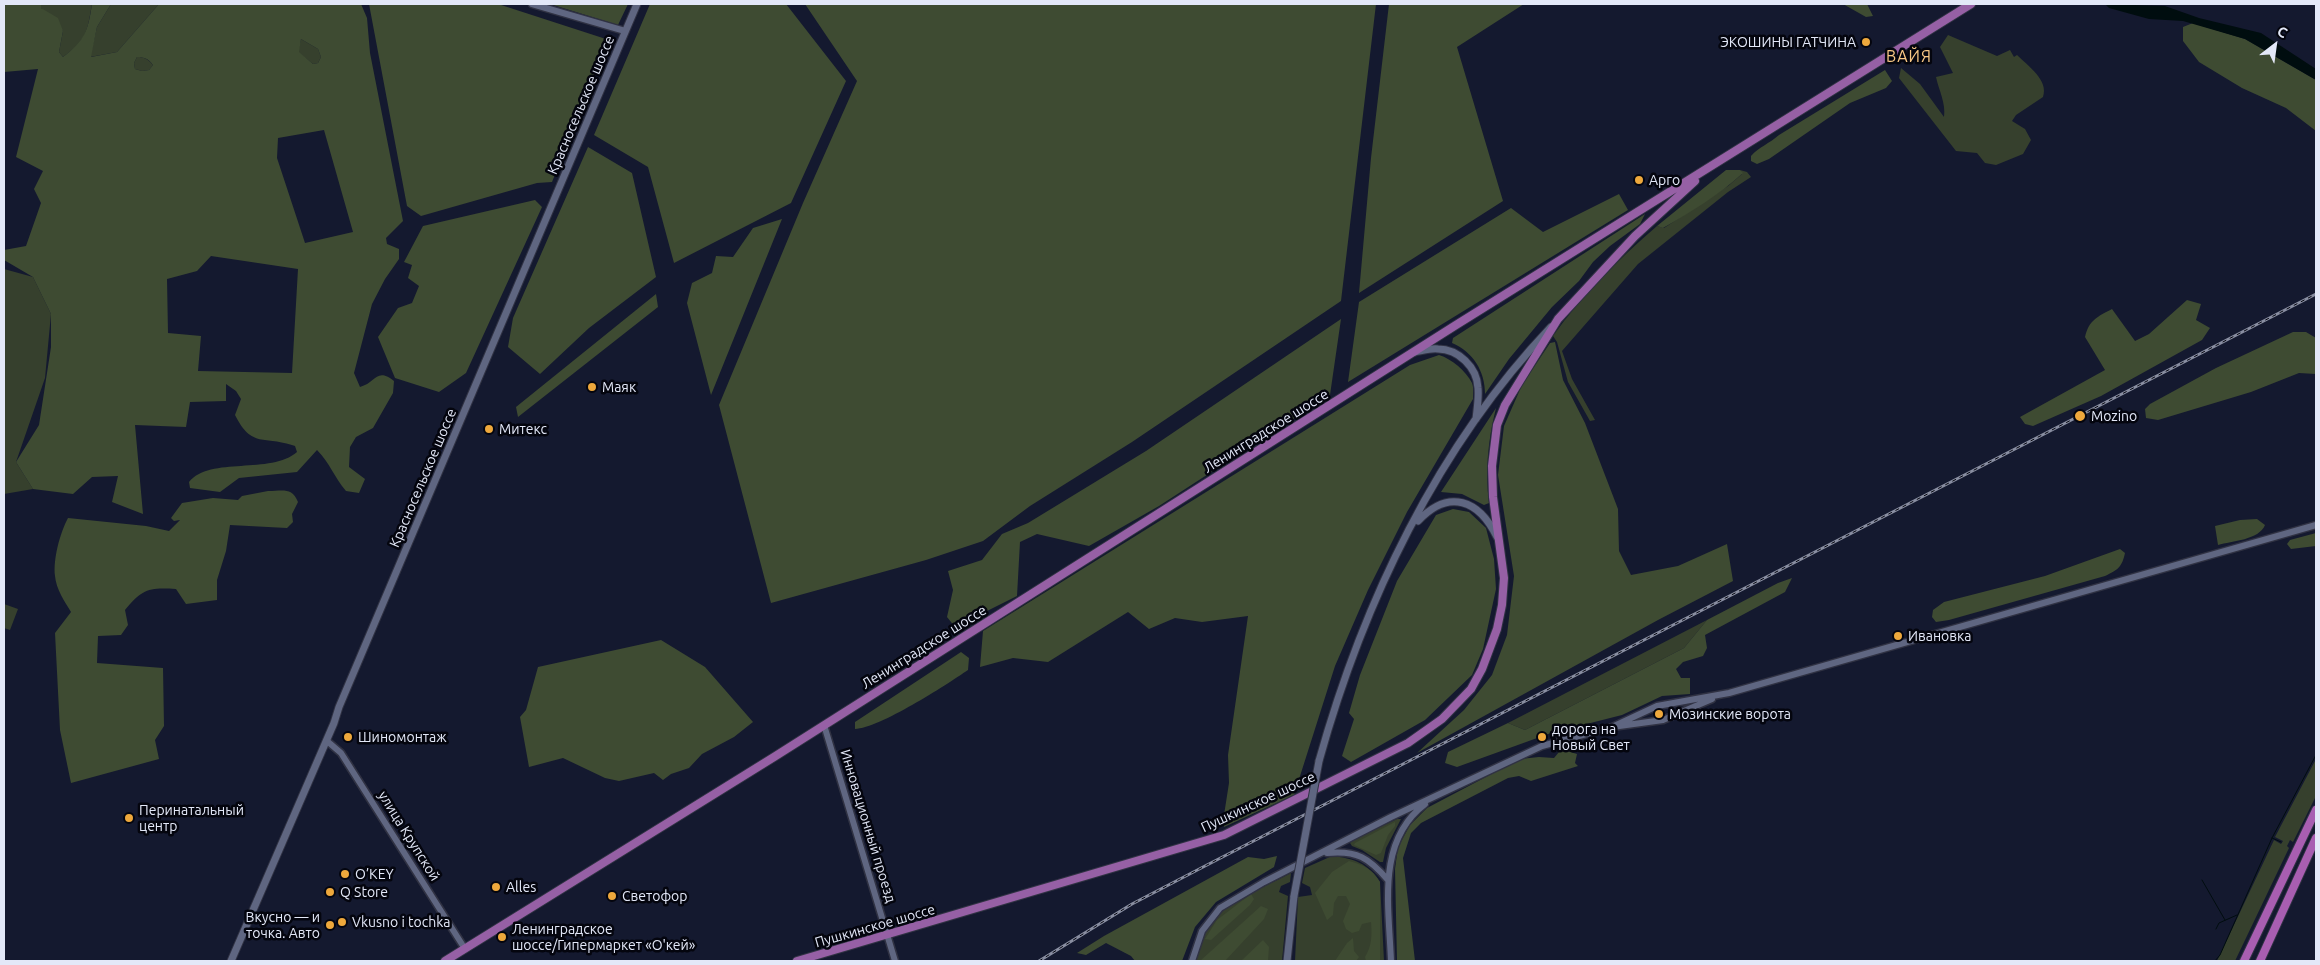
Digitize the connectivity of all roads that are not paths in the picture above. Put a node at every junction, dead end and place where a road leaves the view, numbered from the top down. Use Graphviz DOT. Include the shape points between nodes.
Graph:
graph roads {
  1 [pos="532,4"];
  2 [pos="637,4"];
  3 [pos="1971,4"];
  4 [pos="625,31"];
  5 [pos="1706,171"];
  6 [pos="1558,319"];
  7 [pos="1414,352"];
  8 [pos="1476,420"];
  9 [pos="2316,525"];
  10 [pos="1409,531"];
  11 [pos="1499,540"];
  12 [pos="1722,694"];
  13 [pos="1668,704"];
  14 [pos="1646,711"];
  15 [pos="1673,716"];
  16 [pos="1648,723"];
  17 [pos="824,725"];
  18 [pos="1612,728"];
  19 [pos="327,741"];
  20 [pos="1435,796"];
  21 [pos="2316,810"];
  22 [pos="2316,838"];
  23 [pos="1321,854"];
  24 [pos="1388,880"];
  25 [pos="888,935"];
  26 [pos="465,949"];
  27 [pos="232,961"];
  28 [pos="445,961"];
  29 [pos="797,961"];
  30 [pos="895,961"];
  31 [pos="1192,961"];
  32 [pos="1288,961"];
  33 [pos="1391,961"];
  34 [pos="2244,961"];
  35 [pos="2260,961"];
  1 -- 4 [label="street"];
  2 -- 4 [label="main road, Красносельское шоссе"];
  3 -- 5 [label="main road"];
  4 -- 19 [label="main road, Красносельское шоссе"];
  5 -- 6 [label="main road, Пушкинское шоссе" via="1635,236"];
  5 -- 7 [label="main road, Ленинградское шоссе"];
  6 -- 8 [label="main road"];
  6 -- 11 [label="main road, Пушкинское шоссе" via="1514,386 1497,425 1492,466"];
  7 -- 8 [label="main road" via="1436,348 1448,350 1469,364 1478,387"];
  7 -- 17 [label="main road, Ленинградское шоссе"];
  8 -- 10 [label="main road"];
  9 -- 12 [label="street"];
  10 -- 11 [label="main road" via="1433,508 1462,502 1475,507 1486,517"];
  10 -- 32 [label="main road, bridge" via="1371,608 1347,670 1319,761 1294,896"];
  11 -- 25 [label="main road, Пушкинское шоссе" via="1504,578 1502,605 1482,669 1458,705 1408,743 1224,835"];
  12 -- 13 [label="street"];
  12 -- 15 [label="street"];
  13 -- 14 [label="street"];
  13 -- 15 [label="street" via="1675,710"];
  14 -- 16 [label="street" via="1643,718"];
  14 -- 18 [label="street"];
  15 -- 16 [label="street"];
  16 -- 18 [label="street"];
  17 -- 25 [label="street, Инновационный проезд"];
  17 -- 26 [label="main road, Ленинградское шоссе"];
  18 -- 20 [label="street" via="1526,752"];
  19 -- 26 [label="street, улица Крупской" via="340,753"];
  19 -- 27 [label="main road, Красносельское шоссе"];
  20 -- 23 [label="street"];
  20 -- 24 [label="street" via="1404,825 1391,856"];
  21 -- 34 [label="highway"];
  22 -- 35 [label="highway"];
  23 -- 24 [label="street" via="1338,852 1363,856"];
  23 -- 31 [label="street" via="1220,908 1202,931"];
  24 -- 33 [label="street"];
  25 -- 29 [label="main road, Пушкинское шоссе"];
  25 -- 30 [label="street, Инновационный проезд"];
  26 -- 28 [label="main road, Ленинградское шоссе"];
}
